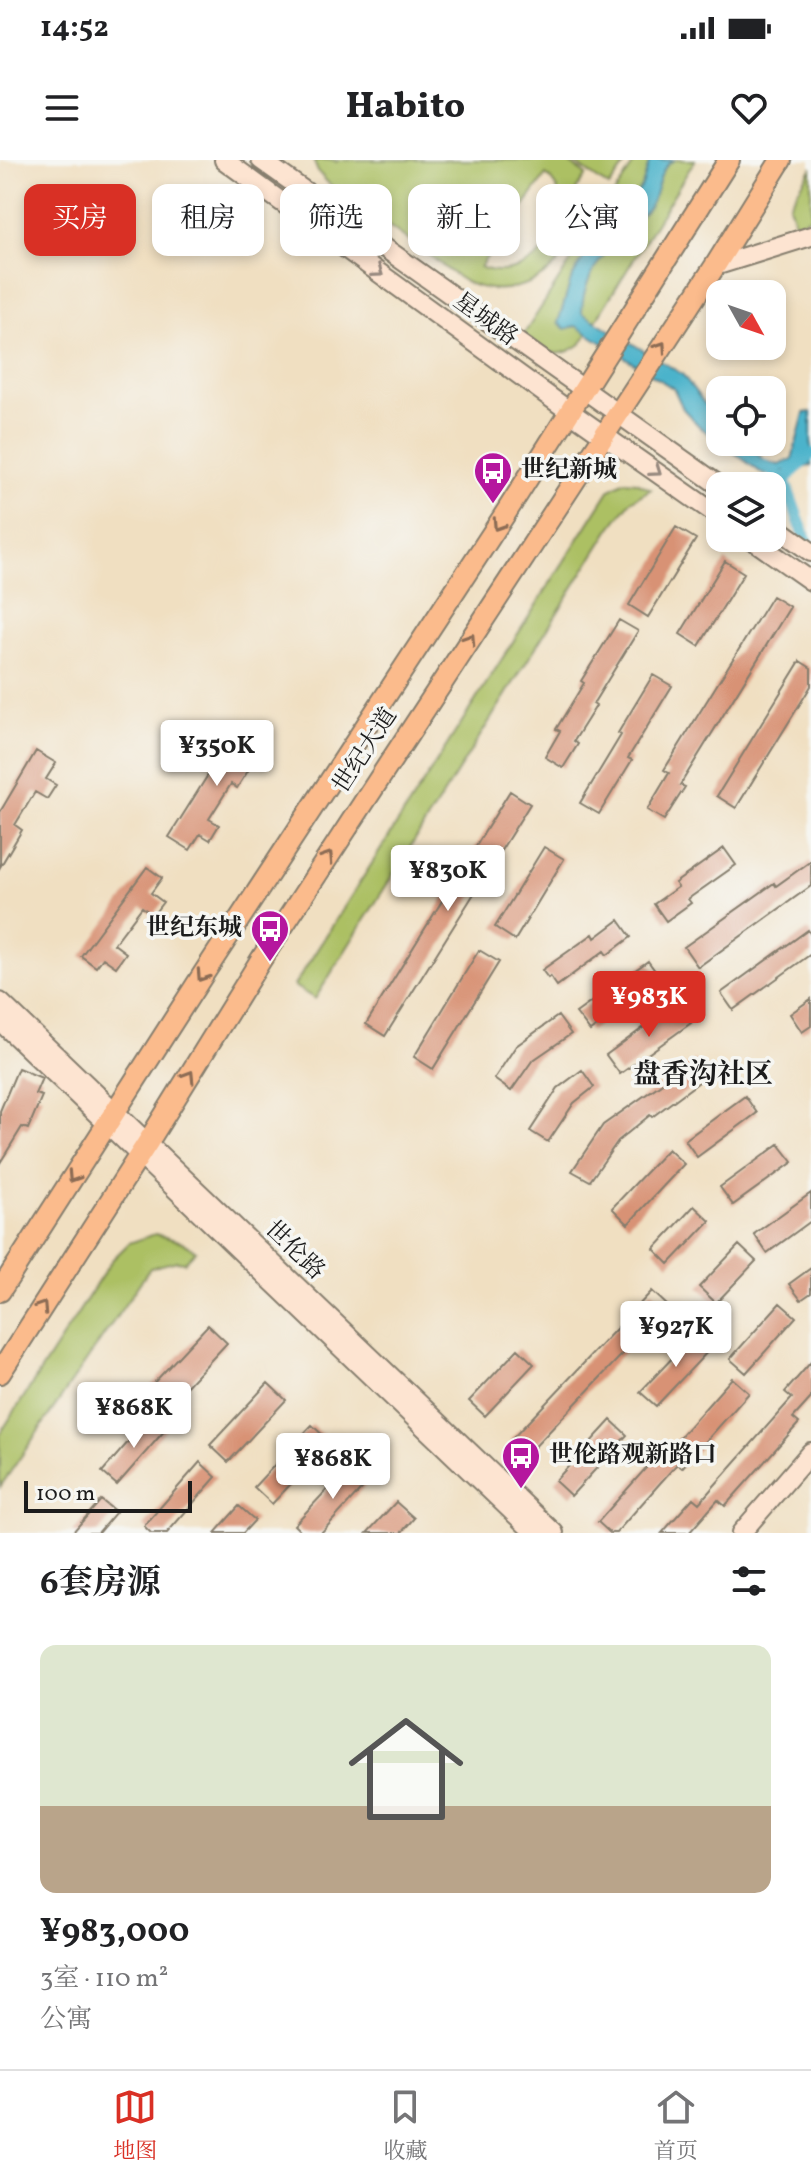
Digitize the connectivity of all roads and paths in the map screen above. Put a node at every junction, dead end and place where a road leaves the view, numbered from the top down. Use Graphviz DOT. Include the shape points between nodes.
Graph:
graph roads {
  1 [pos="224,160"];
  2 [pos="261,160"];
  3 [pos="729,160"];
  4 [pos="781,160"];
  5 [pos="811,236"];
  6 [pos="715,266"];
  7 [pos="583,390"];
  8 [pos="569,411"];
  9 [pos="618,412"];
  10 [pos="603,434"];
  11 [pos="706,476"];
  12 [pos="706,507"];
  13 [pos="786,534"];
  14 [pos="770,552"];
  15 [pos="811,552"];
  16 [pos="811,581"];
  17 [pos="0,1002"];
  18 [pos="0,1021"];
  19 [pos="111,1117"];
  20 [pos="144,1148"];
  21 [pos="0,1291"];
  22 [pos="0,1373"];
  23 [pos="811,1452"];
  24 [pos="535,1533"];
  25 [pos="554,1533"];
  26 [pos="741,1533"];
  1 -- 8 [label="street, 星城路, one-way"];
  2 -- 7 [label="street, 星城路"];
  3 -- 7 [label="main road, 世纪大道"];
  4 -- 6 [label="main road, 世纪大道"];
  5 -- 6 [label="street"];
  9 -- 6 [label="main road, 世纪大道, one-way"];
  7 -- 8 [label="main road, 世纪大道"];
  7 -- 9 [label="street, 星城路"];
  8 -- 10 [label="street, 星城路"];
  8 -- 19 [label="main road, 世纪大道, one-way"];
  9 -- 10 [label="main road, 世纪大道"];
  9 -- 11 [label="street, 星城路"];
  10 -- 12 [label="street, 星城路, one-way"];
  20 -- 10 [label="main road, 世纪大道, one-way"];
  13 -- 15 [label="street"];
  14 -- 16 [label="street"];
  17 -- 19 [label="street, 世伦路"];
  18 -- 19 [label="street, 世伦路"];
  19 -- 20 [label="street, 世伦路"];
  19 -- 21 [label="main road, 世纪大道, one-way"];
  22 -- 20 [label="main road, 世纪大道, one-way"];
  20 -- 24 [label="street, 世伦路"];
  20 -- 25 [label="street, 世伦路"];
  23 -- 26 [label="street"];
}
